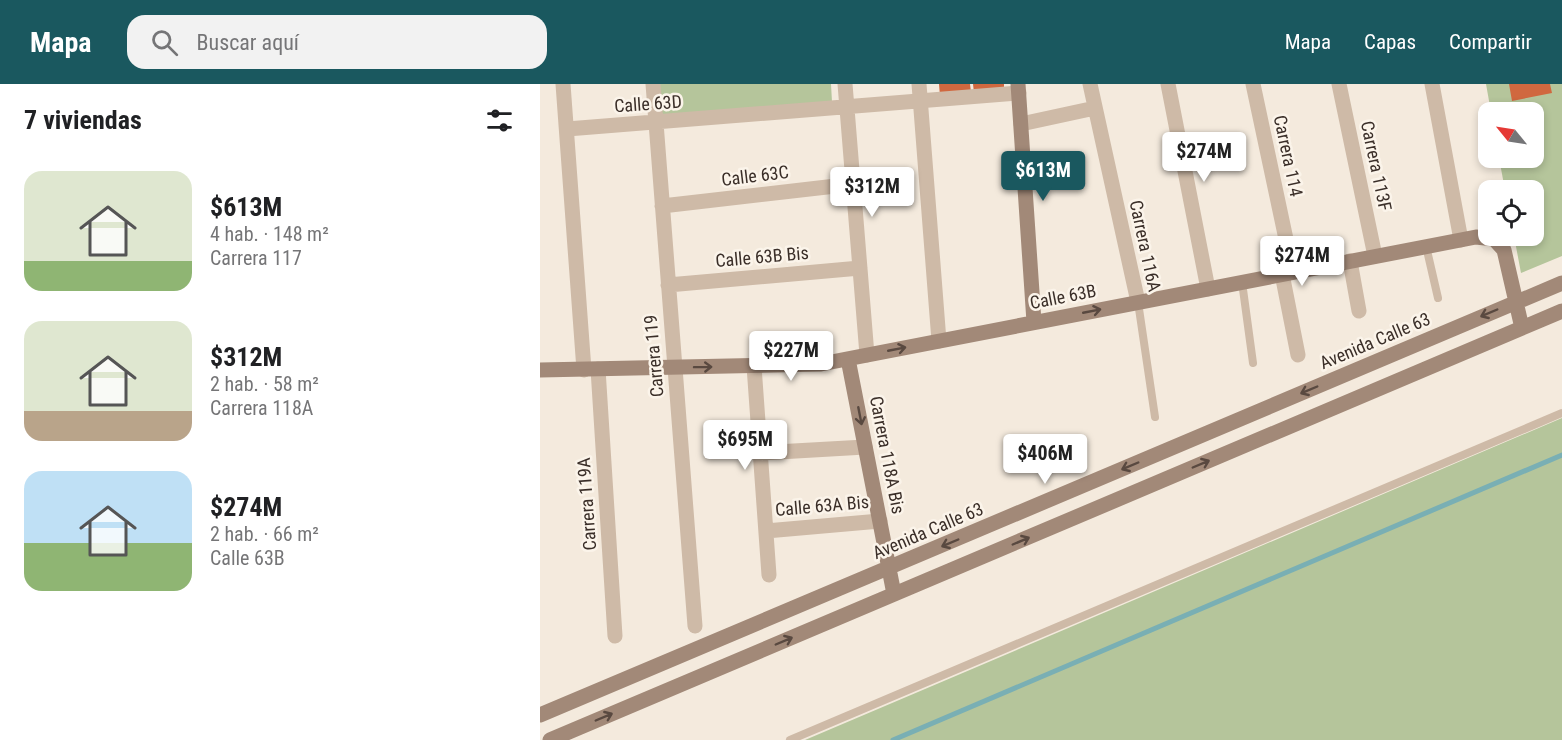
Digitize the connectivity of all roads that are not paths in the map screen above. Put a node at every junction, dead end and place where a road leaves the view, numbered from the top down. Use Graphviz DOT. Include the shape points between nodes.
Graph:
graph roads {
  1 [pos="563,84"];
  2 [pos="652,84"];
  3 [pos="845,84"];
  4 [pos="920,84"];
  5 [pos="1090,84"];
  6 [pos="1168,84"];
  7 [pos="1253,84"];
  8 [pos="1339,84"];
  9 [pos="1432,84"];
  10 [pos="1019,89"];
  11 [pos="921,102"];
  12 [pos="847,106"];
  13 [pos="1095,108"];
  14 [pos="656,123"];
  15 [pos="1022,124"];
  16 [pos="567,129"];
  17 [pos="853,184"];
  18 [pos="662,206"];
  19 [pos="1461,240"];
  20 [pos="1426,246"];
  21 [pos="1375,256"];
  22 [pos="1350,261"];
  23 [pos="860,268"];
  24 [pos="1287,273"];
  25 [pos="1242,282"];
  26 [pos="1562,283"];
  27 [pos="668,285"];
  28 [pos="1208,288"];
  29 [pos="1438,298"];
  30 [pos="1138,302"];
  31 [pos="1516,302"];
  32 [pos="1359,311"];
  33 [pos="1562,311"];
  34 [pos="1035,322"];
  35 [pos="1522,328"];
  36 [pos="939,341"];
  37 [pos="867,355"];
  38 [pos="1298,355"];
  39 [pos="848,359"];
  40 [pos="1253,363"];
  41 [pos="753,366"];
  42 [pos="675,367"];
  43 [pos="591,369"];
  44 [pos="540,370"];
  45 [pos="1562,413"];
  46 [pos="1155,417"];
  47 [pos="866,447"];
  48 [pos="760,453"];
  49 [pos="880,521"];
  50 [pos="766,531"];
  51 [pos="890,569"];
  52 [pos="769,575"];
  53 [pos="894,594"];
  54 [pos="695,626"];
  55 [pos="615,636"];
  56 [pos="540,715"];
  57 [pos="550,740"];
  58 [pos="790,740"];
  1 -- 16 [label="street, Carrera 119A"];
  2 -- 14 [label="street, Carrera 119"];
  3 -- 12 [label="street"];
  4 -- 11 [label="street"];
  5 -- 13 [label="street, Carrera 116A"];
  6 -- 28 [label="street"];
  7 -- 24 [label="street, Carrera 114"];
  8 -- 21 [label="street, Carrera 113F"];
  9 -- 19 [label="street"];
  10 -- 11 [label="street, Calle 63D"];
  10 -- 15 [label="main road"];
  11 -- 12 [label="street, Calle 63D"];
  11 -- 36 [label="street"];
  12 -- 14 [label="street, Calle 63D"];
  12 -- 17 [label="street"];
  13 -- 15 [label="street"];
  13 -- 30 [label="street, Carrera 116A"];
  14 -- 16 [label="street, Calle 63D"];
  14 -- 18 [label="street, Carrera 119"];
  15 -- 34 [label="main road"];
  16 -- 43 [label="street, Carrera 119A"];
  17 -- 18 [label="street, Calle 63C"];
  17 -- 23 [label="street"];
  18 -- 27 [label="street, Carrera 119"];
  19 -- 20 [label="main road, Calle 63B"];
  19 -- 31 [label="main road, Calle 63B" via="1485,236 1500,243 1507,257"];
  20 -- 21 [label="main road, Calle 63B"];
  20 -- 29 [label="lane"];
  21 -- 22 [label="main road, Calle 63B"];
  22 -- 24 [label="main road, Calle 63B"];
  22 -- 32 [label="street"];
  23 -- 27 [label="street, Calle 63B Bis"];
  23 -- 37 [label="street"];
  24 -- 25 [label="main road, Calle 63B"];
  24 -- 38 [label="street, Carrera 114"];
  25 -- 28 [label="main road, Calle 63B"];
  25 -- 40 [label="lane"];
  26 -- 31 [label="main road, Avenida Calle 63"];
  27 -- 42 [label="street, Carrera 119"];
  28 -- 30 [label="main road, Calle 63B"];
  34 -- 30 [label="main road, Calle 63B, one-way"];
  30 -- 46 [label="lane, Carrera 116A"];
  31 -- 35 [label="main road, Calle 63B"];
  31 -- 51 [label="main road, Avenida Calle 63, one-way"];
  33 -- 35 [label="main road"];
  34 -- 36 [label="main road, Calle 63B"];
  53 -- 35 [label="main road, one-way"];
  37 -- 36 [label="main road, Calle 63B, one-way"];
  37 -- 39 [label="main road, Calle 63B"];
  39 -- 41 [label="main road, Calle 63B"];
  39 -- 47 [label="main road, Carrera 118A Bis, one-way"];
  42 -- 41 [label="main road, Calle 63B, one-way"];
  41 -- 48 [label="street"];
  42 -- 43 [label="main road, Calle 63B"];
  42 -- 54 [label="street, Carrera 119"];
  43 -- 44 [label="main road, Calle 63B"];
  43 -- 55 [label="street, Carrera 119A"];
  45 -- 58 [label="lane"];
  47 -- 48 [label="street"];
  47 -- 49 [label="main road, Carrera 118A Bis"];
  48 -- 50 [label="street"];
  49 -- 50 [label="street, Calle 63A Bis"];
  49 -- 51 [label="main road, Carrera 118A Bis"];
  50 -- 52 [label="street"];
  51 -- 53 [label="main road, Carrera 118A Bis"];
  51 -- 56 [label="main road, Avenida Calle 63"];
  57 -- 53 [label="main road, one-way"];
}
